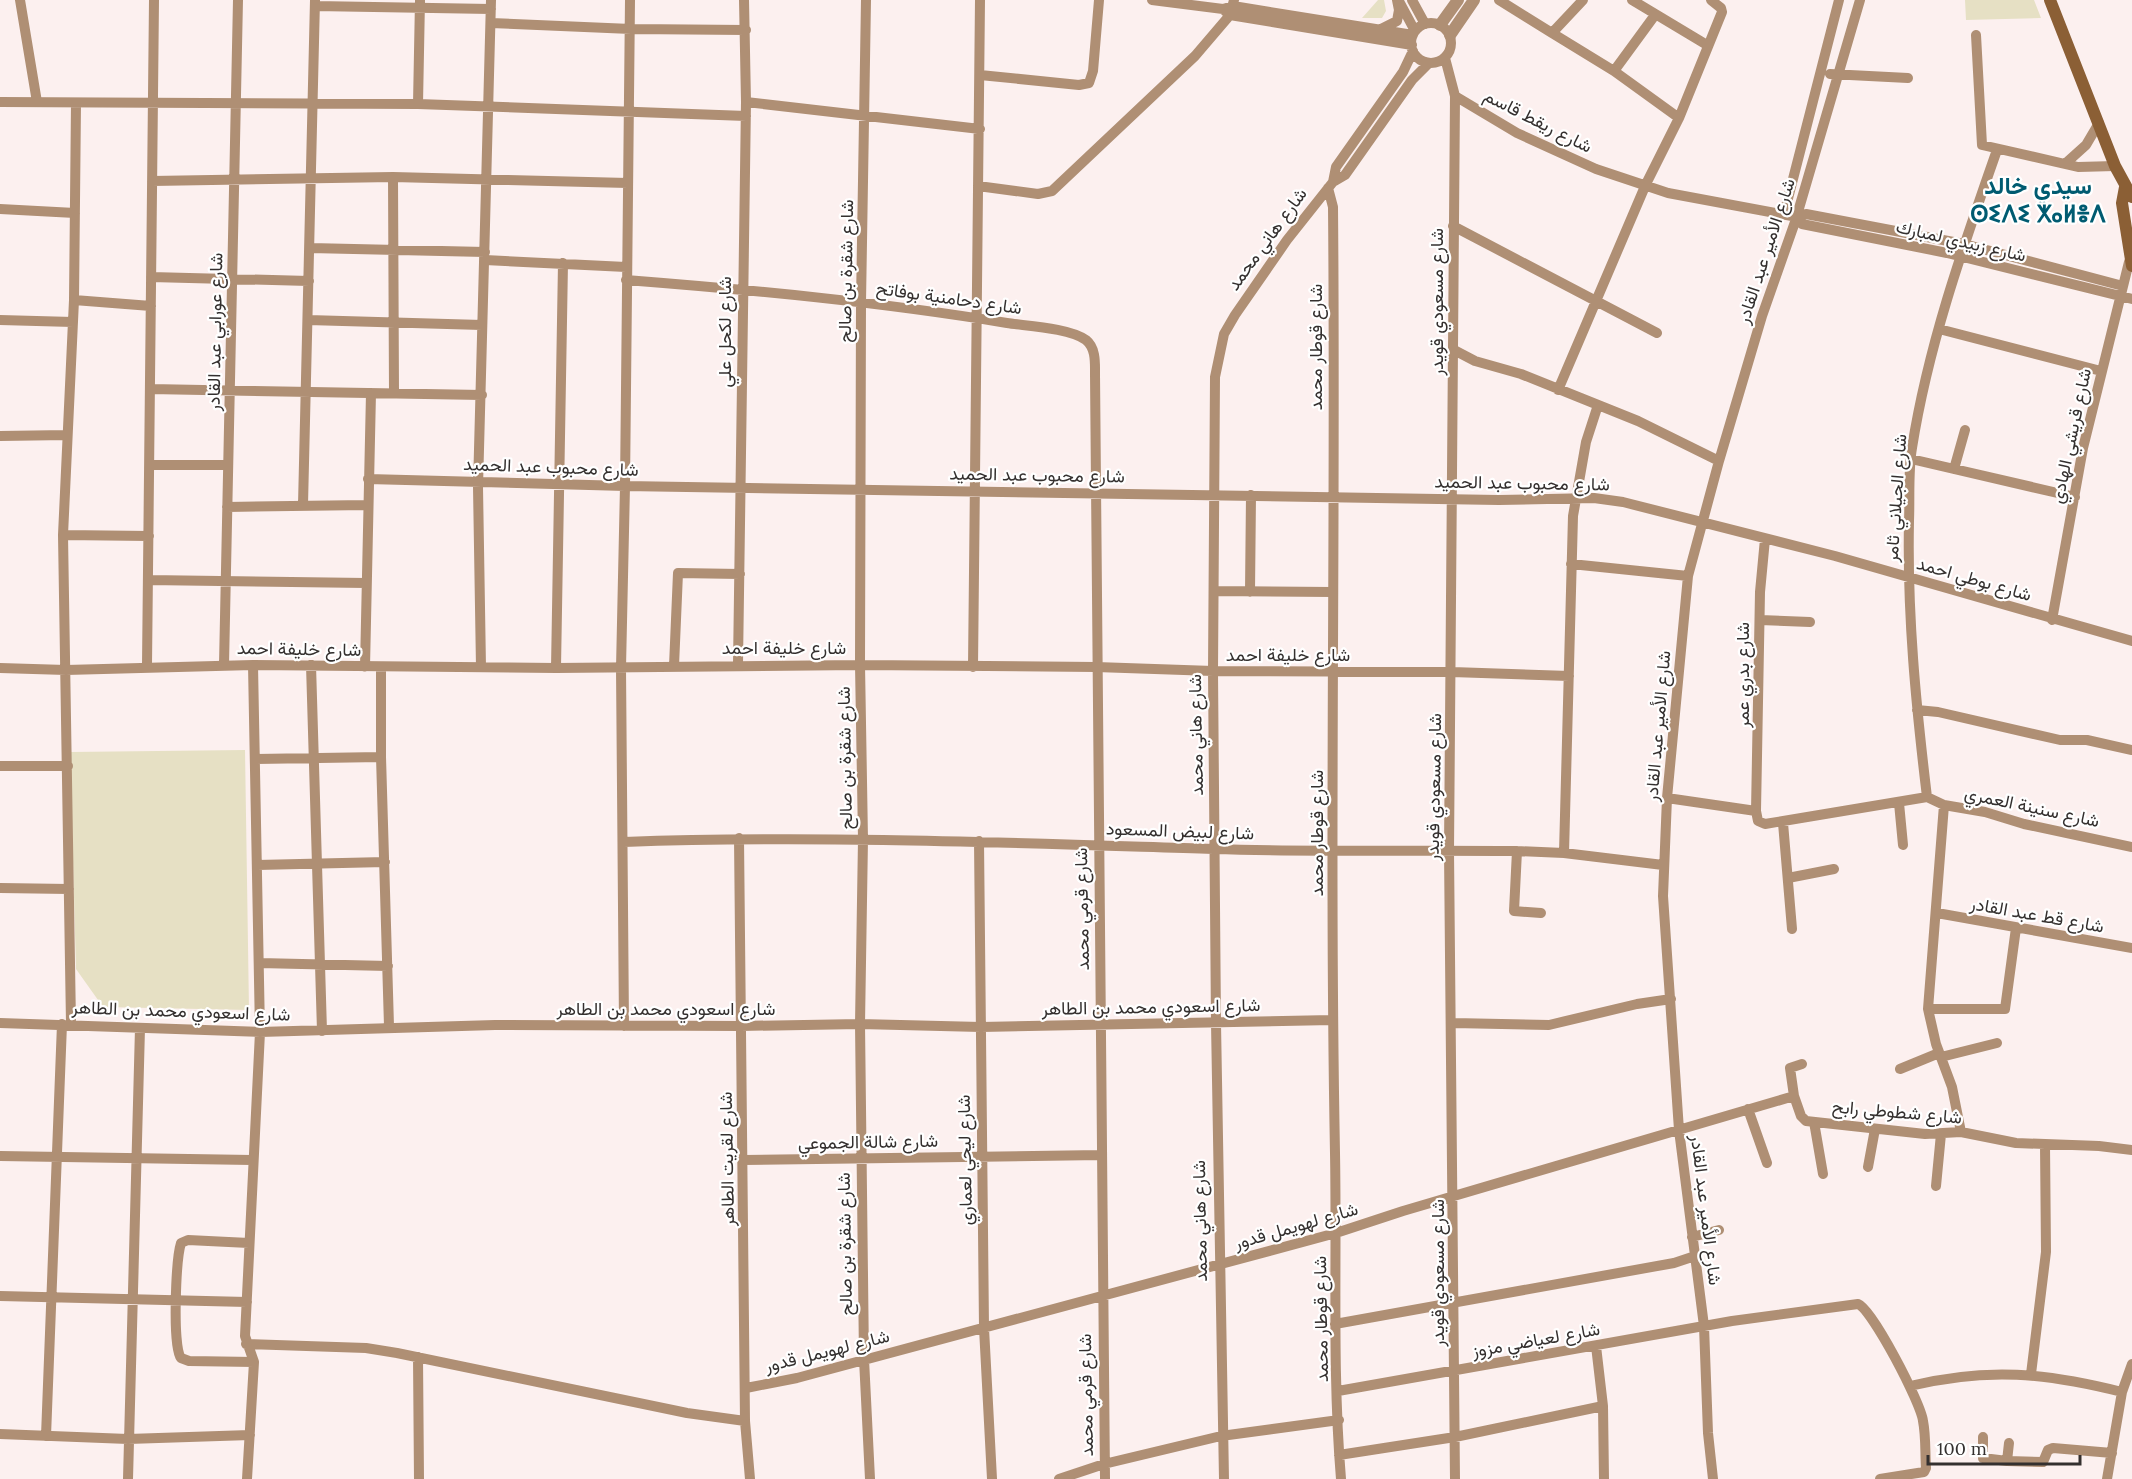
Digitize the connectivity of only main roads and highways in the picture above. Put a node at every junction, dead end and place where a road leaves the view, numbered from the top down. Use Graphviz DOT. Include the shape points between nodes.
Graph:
graph roads {
  1 [pos="2049,0"];
  2 [pos="2128,192"];
  3 [pos="2131,257"];
  1 -- 2 [label="main road"];
  2 -- 3 [label="main road" via="2122,203"];
}
